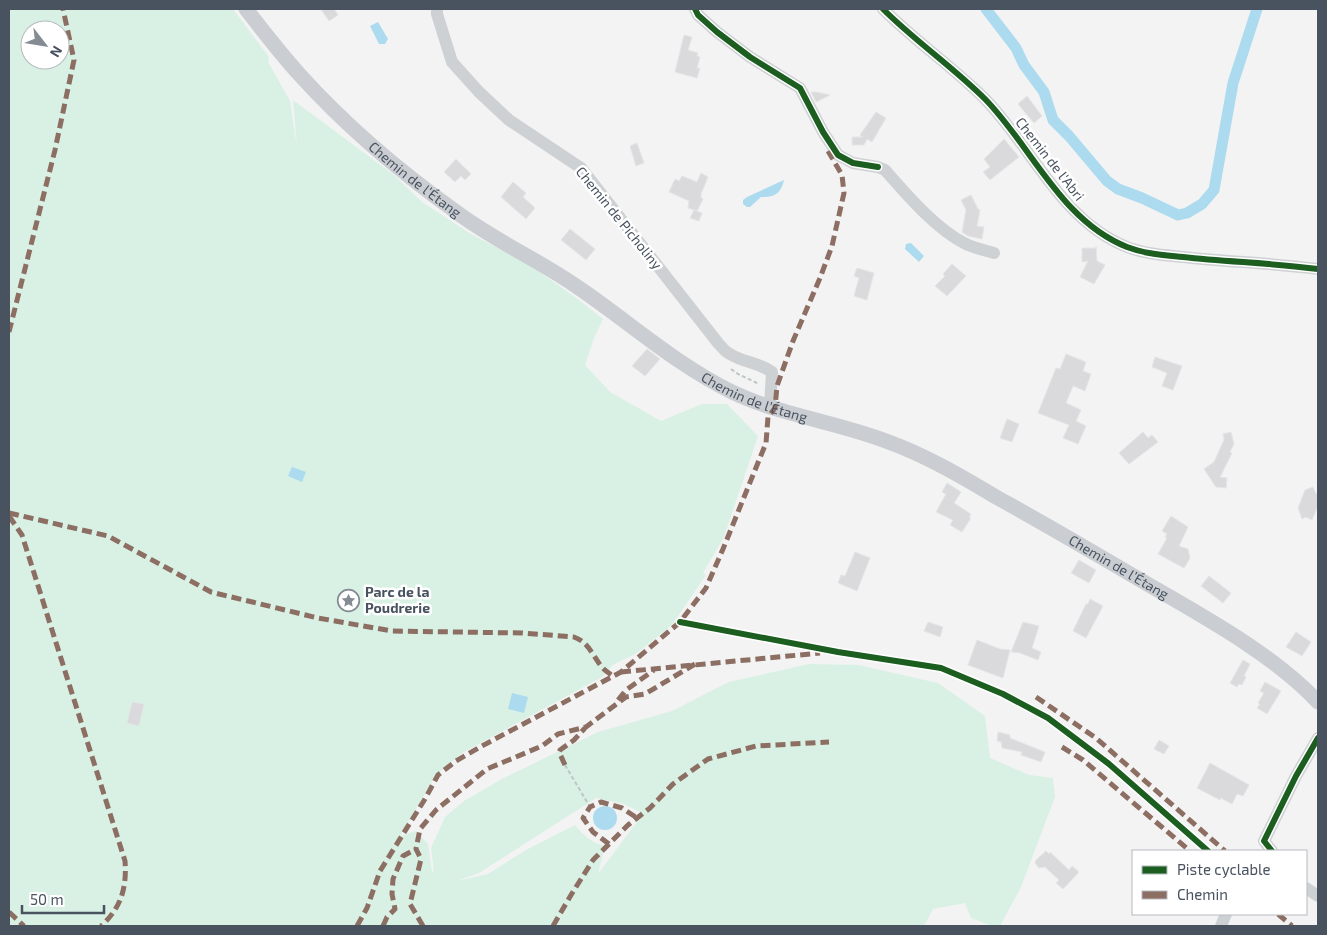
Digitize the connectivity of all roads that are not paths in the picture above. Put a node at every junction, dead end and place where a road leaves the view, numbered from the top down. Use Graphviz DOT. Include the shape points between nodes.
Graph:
graph roads {
  1 [pos="246,9"];
  2 [pos="437,9"];
  3 [pos="695,9"];
  4 [pos="883,9"];
  5 [pos="994,253"];
  6 [pos="1318,269"];
  7 [pos="770,406"];
  8 [pos="1318,702"];
  9 [pos="1318,738"];
  10 [pos="1261,846"];
  11 [pos="1307,889"];
  12 [pos="1318,896"];
  1 -- 7 [label="main road, Chemin de l’Étang" via="279,52 350,125 456,212 572,283 707,379 735,394"];
  2 -- 7 [label="street, Chemin de Picholiny" via="452,62 479,92 509,120 582,168 729,354 772,372"];
  3 -- 5 [label="street" via="717,32 750,57 800,88 838,155 885,170 922,210 946,230 965,244"];
  4 -- 6 [label="street, Chemin de l'Abri" via="984,97 1062,197 1110,240 1150,253"];
  7 -- 8 [label="main road, Chemin de l’Étang" via="887,440 945,467 1222,629 1277,664"];
  9 -- 10 [label="street"];
  11 -- 12 [label="street"];
}
